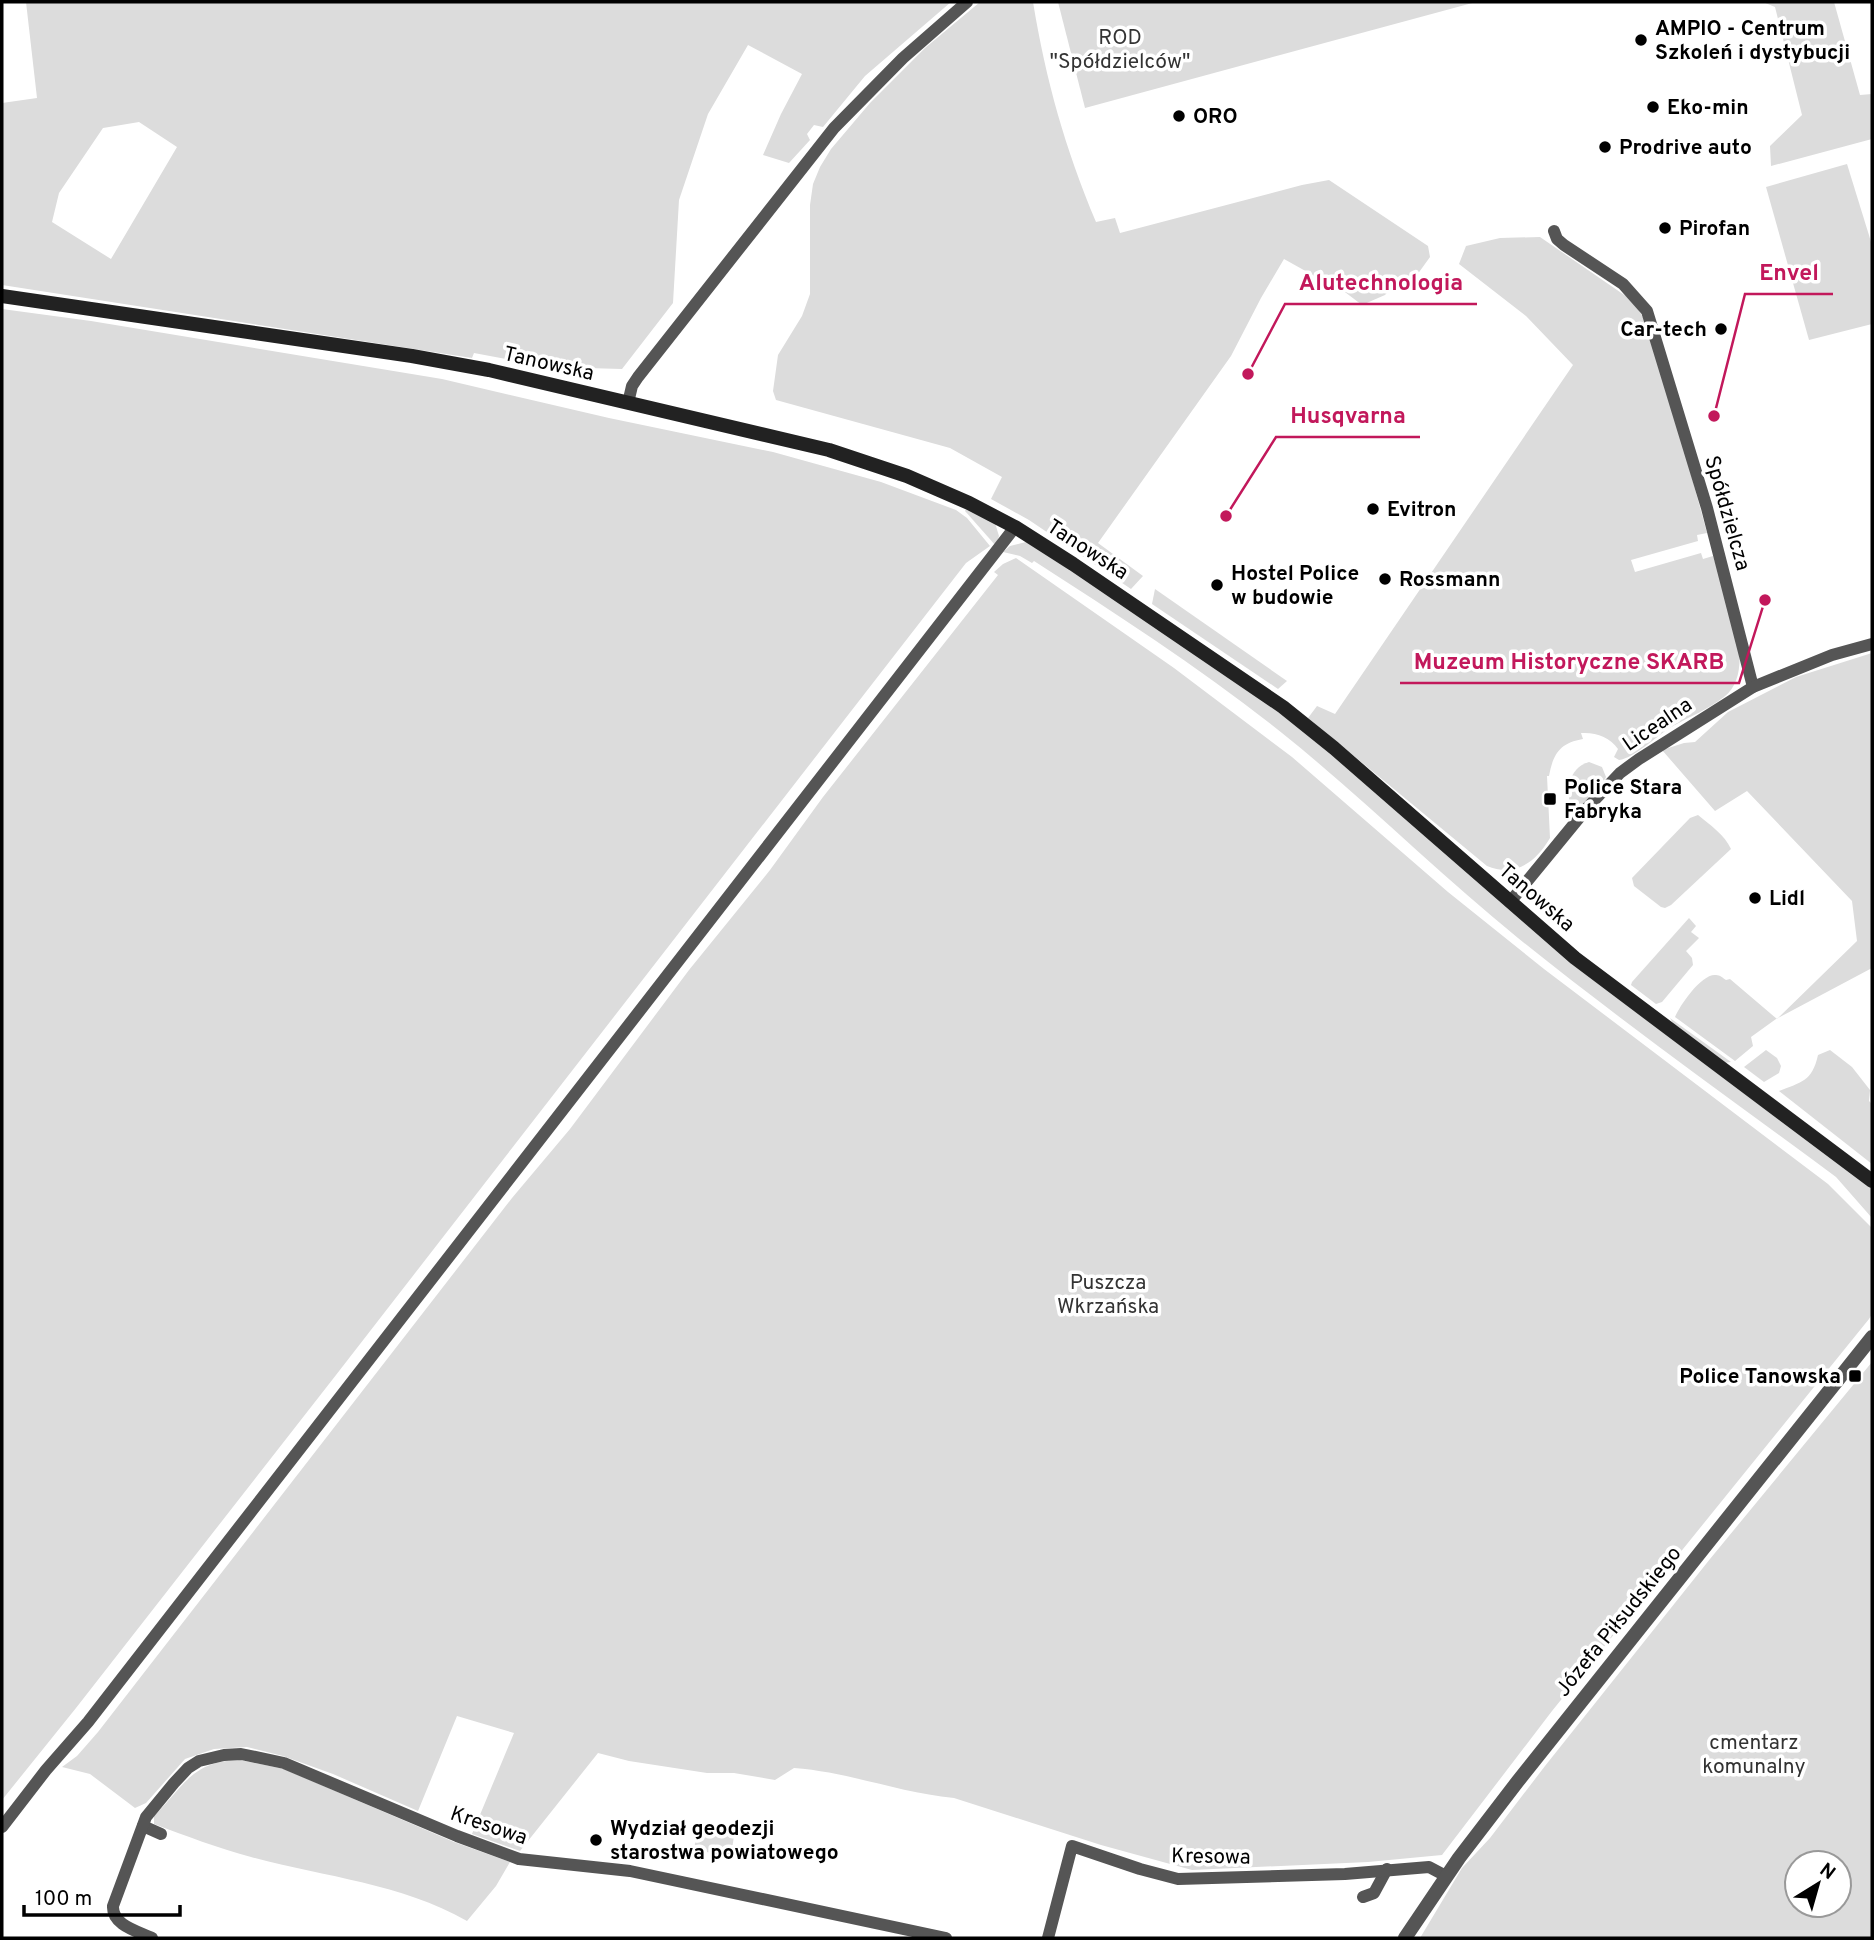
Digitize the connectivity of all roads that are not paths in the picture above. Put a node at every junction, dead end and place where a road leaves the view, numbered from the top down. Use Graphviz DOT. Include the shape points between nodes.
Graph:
graph roads {
  1 [pos="967,2"];
  2 [pos="1554,231"];
  3 [pos="2,296"];
  4 [pos="628,402"];
  5 [pos="1016,527"];
  6 [pos="1872,644"];
  7 [pos="1753,687"];
  8 [pos="1510,902"];
  9 [pos="1872,1181"];
  10 [pos="1872,1337"];
  11 [pos="143,1826"];
  12 [pos="2,1827"];
  13 [pos="161,1834"];
  14 [pos="1387,1869"];
  15 [pos="1446,1876"];
  16 [pos="1363,1897"];
  17 [pos="152,1938"];
  18 [pos="946,1938"];
  19 [pos="1048,1938"];
  20 [pos="1405,1938"];
  1 -- 4 [label="street" via="897,64 830,133 638,377"];
  2 -- 7 [label="street, Spółdzielcza" via="1563,245 1623,284 1647,311 1707,508"];
  3 -- 4 [label="main road, Tanowska" via="412,356"];
  4 -- 5 [label="main road, Tanowska" via="865,461 944,491"];
  5 -- 8 [label="main road, Tanowska" via="1283,707"];
  5 -- 12 [label="street"];
  6 -- 7 [label="street, Licealna"];
  7 -- 8 [label="street, Licealna" via="1620,773"];
  8 -- 9 [label="main road, Tanowska" via="1625,996"];
  10 -- 15 [label="street, Józefa Piłsudskiego"];
  11 -- 13 [label="street"];
  11 -- 17 [label="street, Kresowa" via="113,1913 117,1921"];
  11 -- 18 [label="street, Kresowa" via="188,1768 209,1757 241,1754 285,1763 519,1859 630,1871"];
  14 -- 15 [label="street, Kresowa" via="1429,1867"];
  14 -- 16 [label="street" via="1374,1893"];
  14 -- 19 [label="street, Kresowa" via="1178,1879 1072,1846"];
  15 -- 20 [label="street, Józefa Piłsudskiego"];
}
